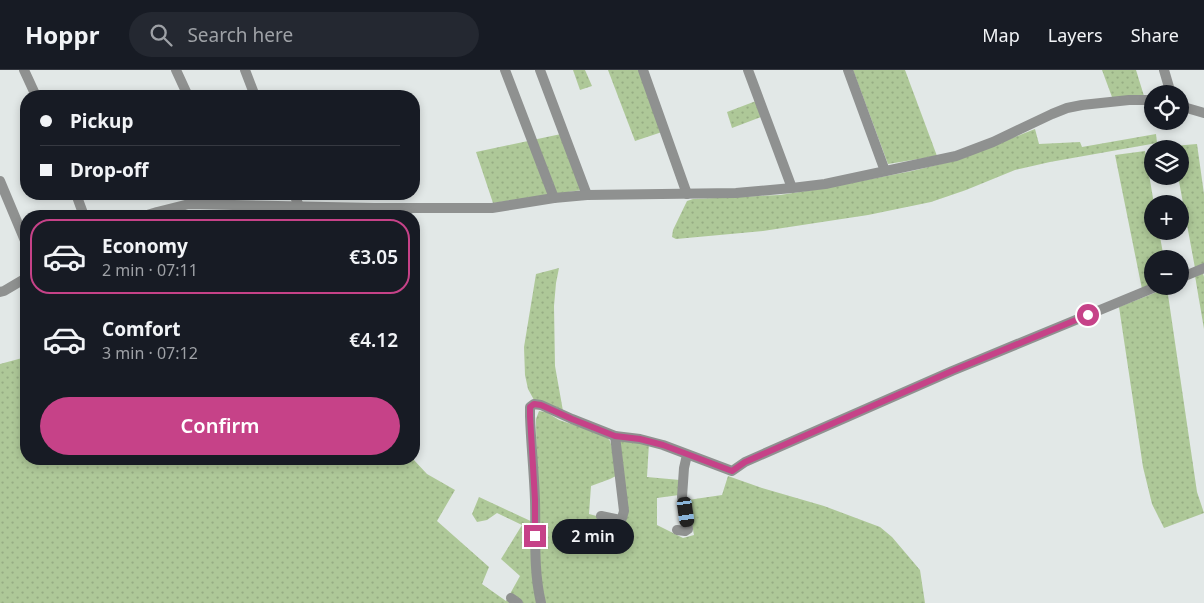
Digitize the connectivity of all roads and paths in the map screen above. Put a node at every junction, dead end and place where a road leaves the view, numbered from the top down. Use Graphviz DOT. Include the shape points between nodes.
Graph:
graph roads {
  1 [pos="24,70"];
  2 [pos="176,70"];
  3 [pos="245,70"];
  4 [pos="505,70"];
  5 [pos="540,70"];
  6 [pos="643,70"];
  7 [pos="748,70"];
  8 [pos="848,70"];
  9 [pos="1164,70"];
  10 [pos="1168,85"];
  11 [pos="33,90"];
  12 [pos="185,90"];
  13 [pos="253,90"];
  14 [pos="1144,100"];
  15 [pos="1189,109"];
  16 [pos="1204,113"];
  17 [pos="885,171"];
  18 [pos="0,181"];
  19 [pos="792,188"];
  20 [pos="687,194"];
  21 [pos="587,195"];
  22 [pos="554,198"];
  23 [pos="230,200"];
  24 [pos="232,205"];
  25 [pos="165,210"];
  26 [pos="290,210"];
  27 [pos="340,210"];
  28 [pos="20,229"];
  29 [pos="1204,268"];
  30 [pos="1189,274"];
  31 [pos="20,282"];
  32 [pos="0,292"];
  33 [pos="1144,292"];
  34 [pos="615,436"];
  35 [pos="686,454"];
  36 [pos="601,516"];
  37 [pos="677,530"];
  38 [pos="541,603"];
  1 -- 11 [label="street"];
  2 -- 12 [label="street"];
  3 -- 13 [label="street"];
  4 -- 22 [label="street"];
  5 -- 21 [label="street"];
  6 -- 20 [label="street"];
  7 -- 19 [label="street"];
  8 -- 17 [label="street"];
  9 -- 10 [label="street"];
  14 -- 17 [label="street" via="1099,102 1067,108 964,154"];
  15 -- 16 [label="street"];
  17 -- 19 [label="street"];
  18 -- 28 [label="street"];
  19 -- 20 [label="street"];
  20 -- 21 [label="street"];
  21 -- 22 [label="street"];
  22 -- 27 [label="street" via="492,208"];
  23 -- 24 [label="street"];
  24 -- 25 [label="street" via="189,204"];
  24 -- 26 [label="street"];
  29 -- 30 [label="street"];
  31 -- 32 [label="street"];
  33 -- 35 [label="street" via="917,386 745,462 732,471"];
  34 -- 35 [label="street" via="648,441"];
  34 -- 36 [label="street" via="624,512 620,520"];
  34 -- 38 [label="street" via="541,405 530,407 537,586"];
  35 -- 37 [label="street" via="682,497 688,528"];
}
